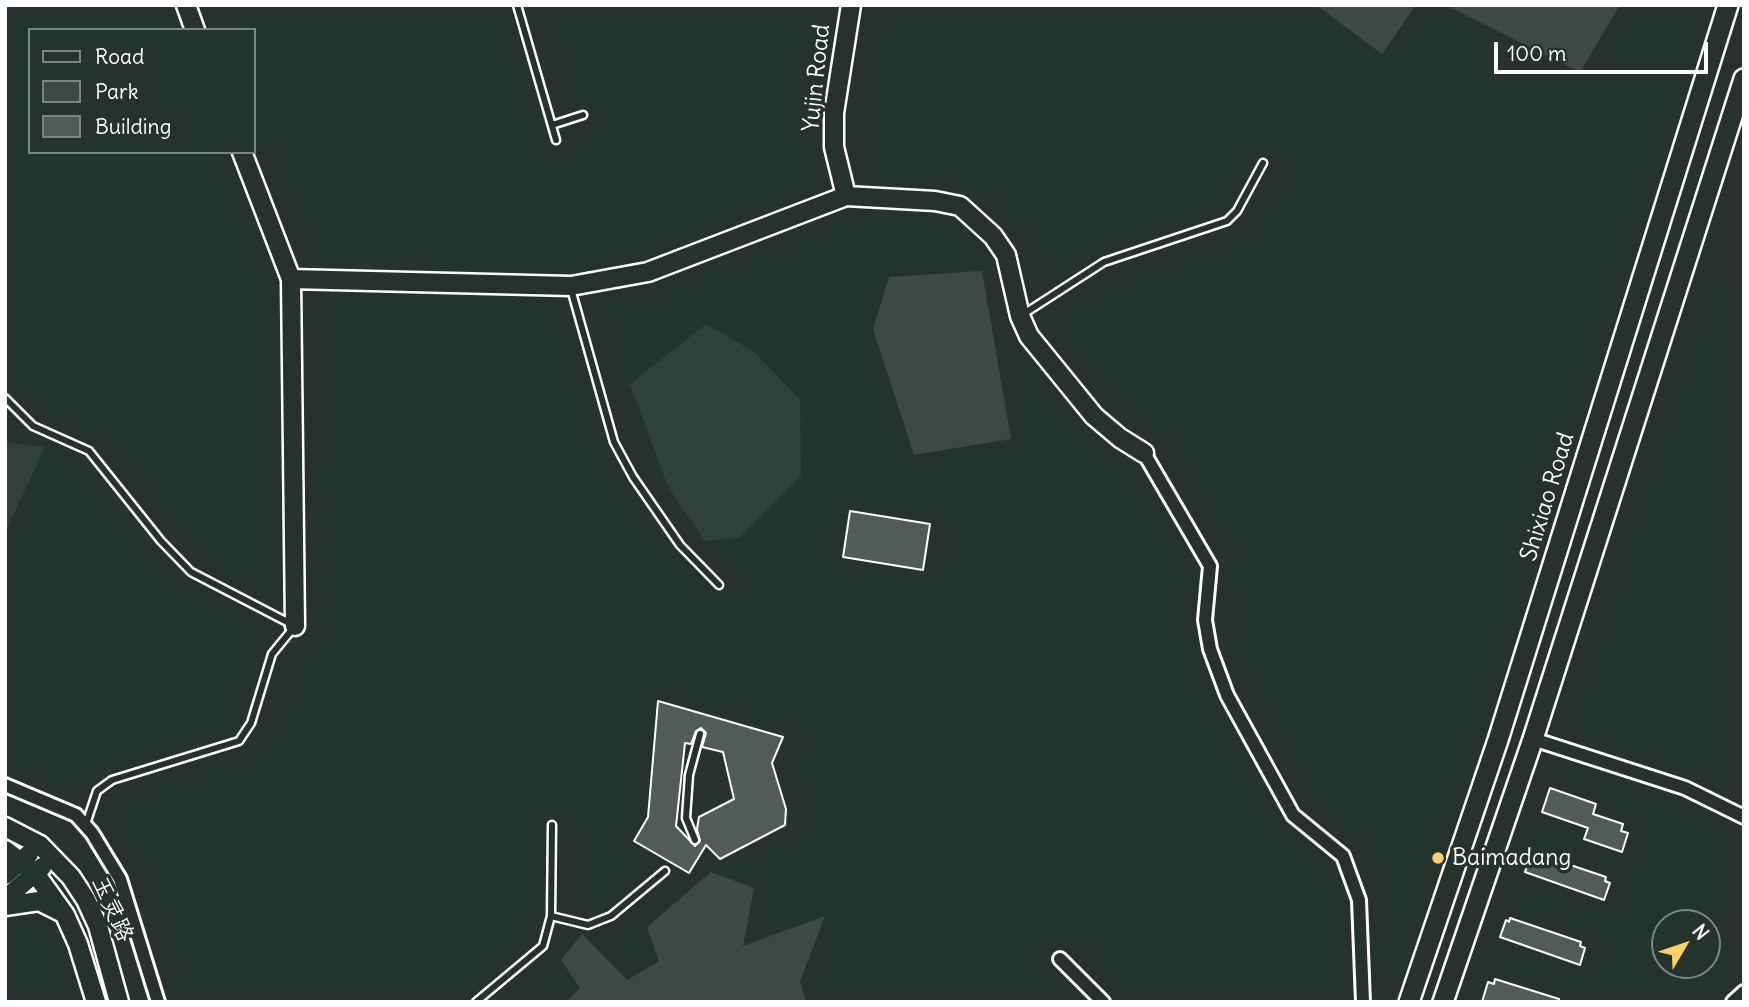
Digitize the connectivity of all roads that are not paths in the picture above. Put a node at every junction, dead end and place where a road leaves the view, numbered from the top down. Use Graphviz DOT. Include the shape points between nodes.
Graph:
graph roads {
  1 [pos="186,5"];
  2 [pos="517,5"];
  3 [pos="850,5"];
  4 [pos="1728,5"];
  5 [pos="194,28"];
  6 [pos="1744,79"];
  7 [pos="583,115"];
  8 [pos="552,125"];
  9 [pos="556,140"];
  10 [pos="243,154"];
  11 [pos="1263,163"];
  12 [pos="846,196"];
  13 [pos="291,279"];
  14 [pos="571,286"];
  15 [pos="1020,316"];
  16 [pos="5,398"];
  17 [pos="1144,453"];
  18 [pos="719,585"];
  19 [pos="295,626"];
  20 [pos="700,734"];
  21 [pos="1533,739"];
  22 [pos="5,785"];
  23 [pos="1744,817"];
  24 [pos="552,825"];
  25 [pos="85,826"];
  26 [pos="5,827"];
  27 [pos="695,840"];
  28 [pos="5,850"];
  29 [pos="46,851"];
  30 [pos="21,861"];
  31 [pos="665,871"];
  32 [pos="35,873"];
  33 [pos="5,875"];
  34 [pos="5,899"];
  35 [pos="5,906"];
  36 [pos="65,915"];
  37 [pos="551,916"];
  38 [pos="1060,959"];
  39 [pos="1744,992"];
  40 [pos="96,1002"];
  41 [pos="119,1002"];
  42 [pos="158,1002"];
  43 [pos="476,1002"];
  44 [pos="1103,1002"];
  45 [pos="1363,1002"];
  46 [pos="1409,1002"];
  47 [pos="1444,1002"];
  48 [pos="1733,1002"];
  1 -- 5 [label="street"];
  2 -- 8 [label="lane"];
  3 -- 12 [label="street, Yujin Road" via="834,113 834,147"];
  4 -- 46 [label="main road, Shixiao Road" via="1498,740"];
  6 -- 21 [label="main road"];
  7 -- 8 [label="lane"];
  8 -- 9 [label="lane"];
  10 -- 13 [label="street"];
  11 -- 15 [label="lane" via="1227,221 1104,262"];
  12 -- 14 [label="street" via="648,272"];
  12 -- 15 [label="street" via="960,206 993,236 1006,256"];
  13 -- 14 [label="street"];
  13 -- 19 [label="street"];
  14 -- 18 [label="lane" via="614,442 680,545"];
  15 -- 17 [label="street" via="1029,336 1094,416"];
  16 -- 19 [label="lane" via="33,426 89,451 191,572"];
  17 -- 45 [label="street" via="1210,566 1205,620 1227,695 1293,815 1343,856 1359,900"];
  19 -- 25 [label="lane" via="272,654 251,723 239,741 111,780 97,791"];
  20 -- 27 [label="lane" via="689,775 686,818"];
  21 -- 23 [label="street" via="1685,788"];
  21 -- 47 [label="main road"];
  22 -- 25 [label="street" via="76,815"];
  24 -- 37 [label="lane"];
  25 -- 42 [label="street" via="120,879"];
  26 -- 29 [label="street, 玉灵路"];
  28 -- 30 [label="street, 玉灵路"];
  29 -- 30 [label="street"];
  29 -- 32 [label="street"];
  29 -- 41 [label="street, 玉灵路" via="86,900"];
  30 -- 32 [label="street, 玉灵路"];
  30 -- 33 [label="street"];
  31 -- 37 [label="lane" via="611,916 588,925"];
  32 -- 34 [label="street"];
  32 -- 36 [label="street, 玉灵路"];
  35 -- 36 [label="street" via="38,901"];
  36 -- 40 [label="street, 玉灵路"];
  37 -- 43 [label="lane" via="543,946"];
  38 -- 44 [label="street"];
  39 -- 48 [label="street"];
}
